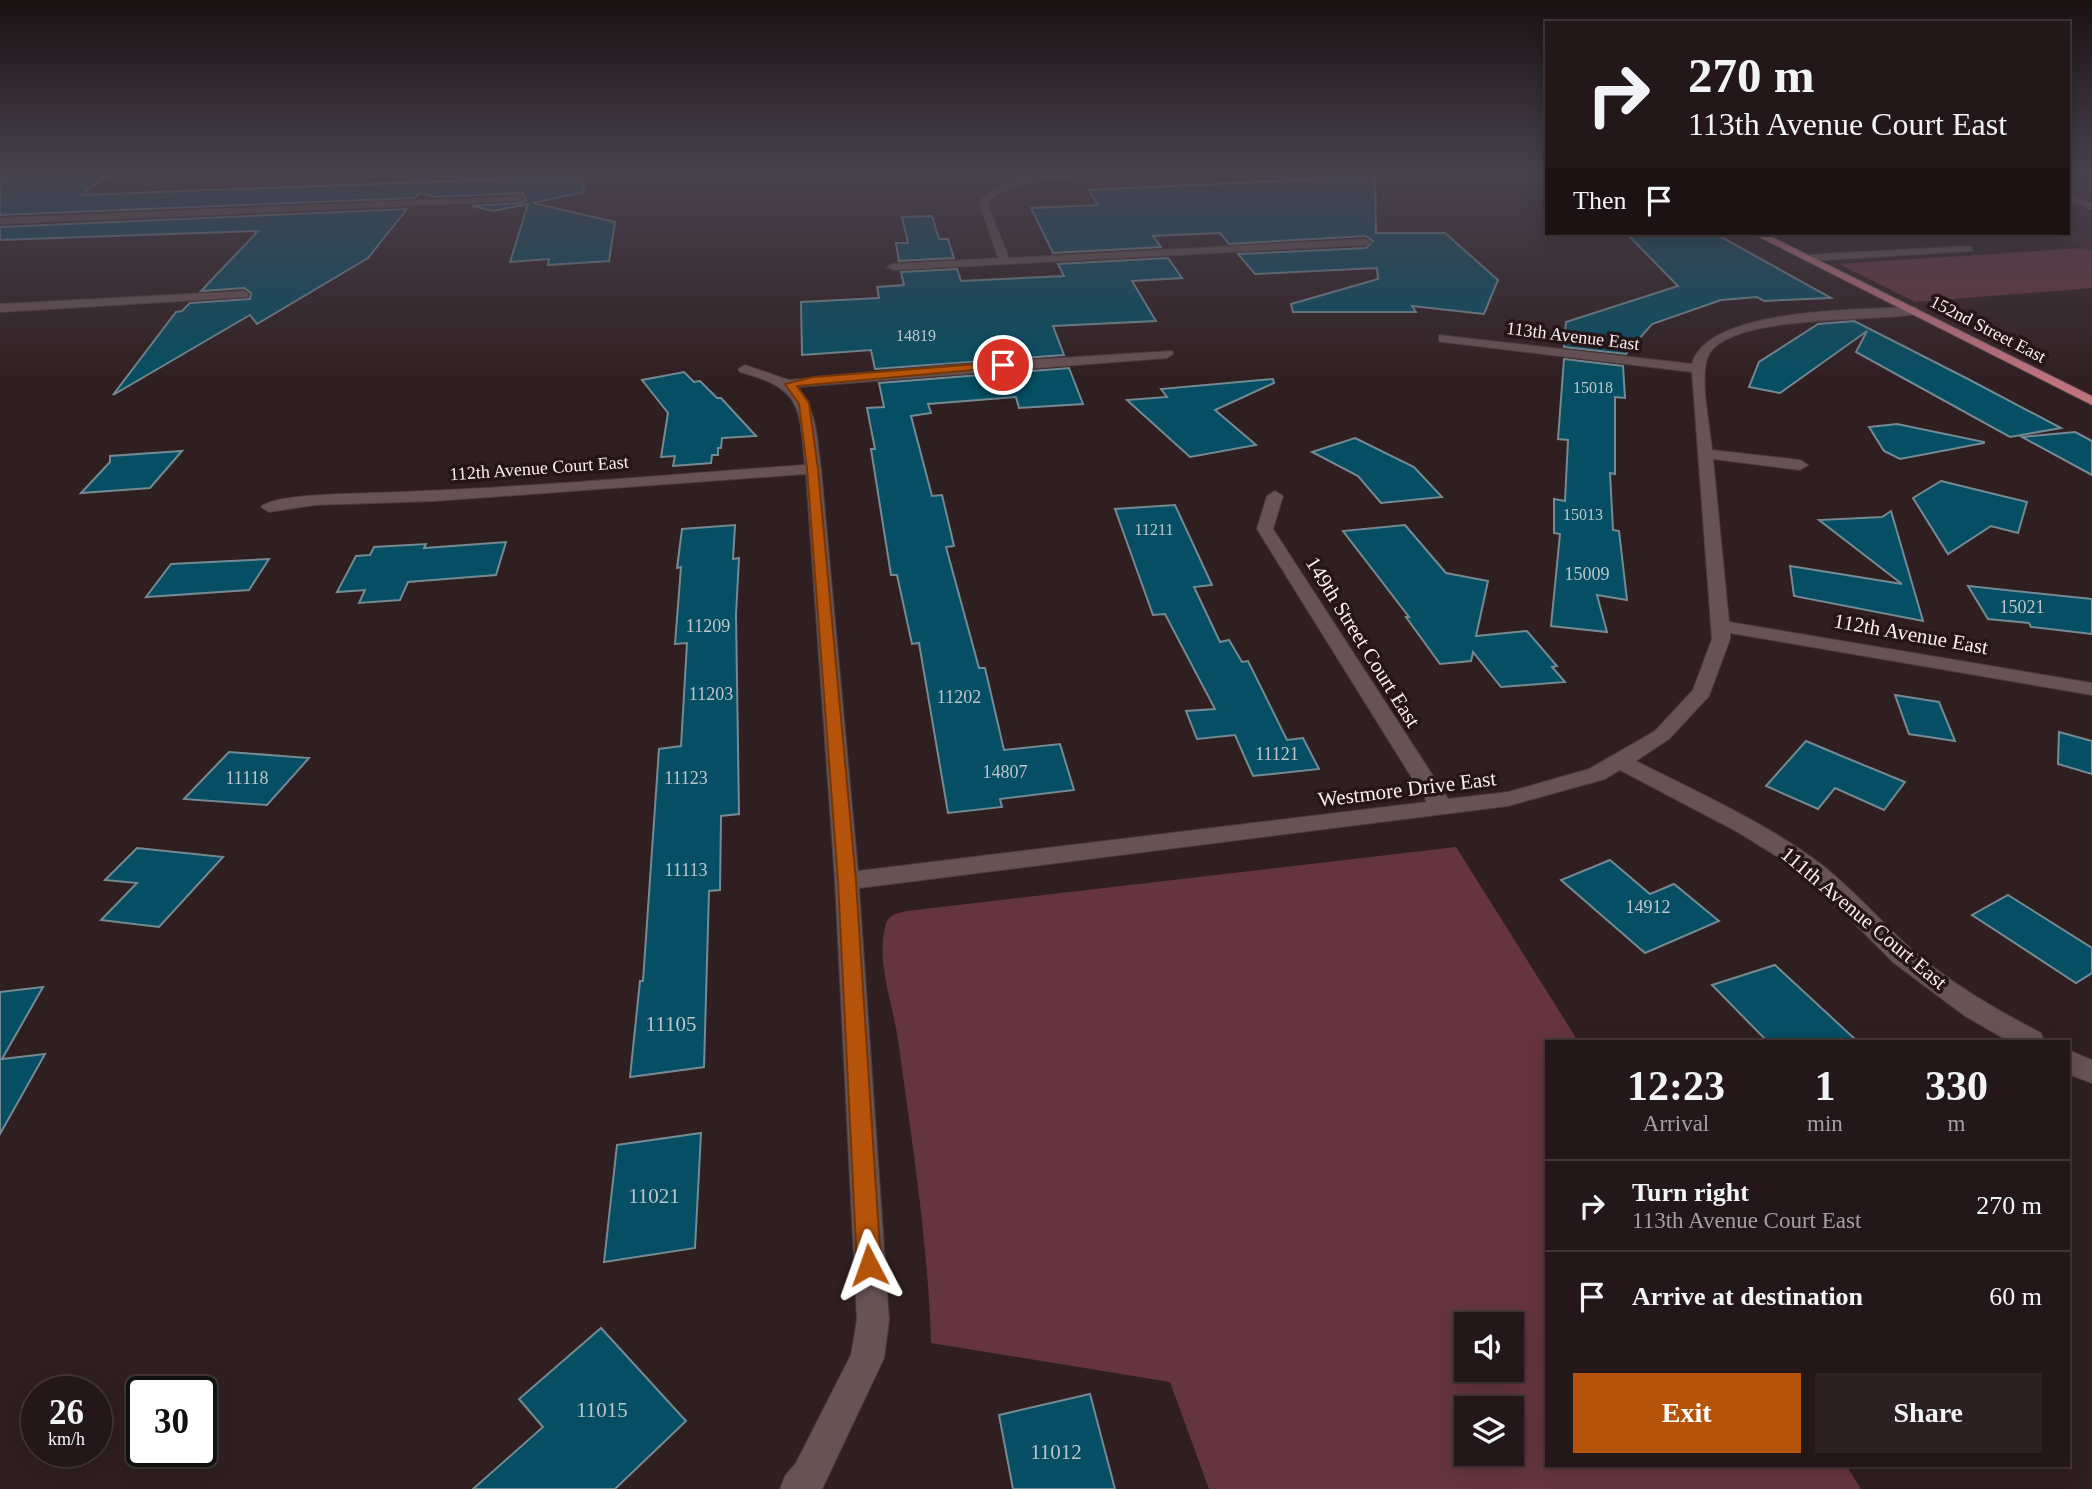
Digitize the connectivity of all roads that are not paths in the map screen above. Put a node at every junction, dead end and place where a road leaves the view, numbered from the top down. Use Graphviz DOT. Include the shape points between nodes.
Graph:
graph roads {
  1 [pos="998,243"];
  2 [pos="1338,243"];
  3 [pos="1777,243"];
  4 [pos="1968,248"];
  5 [pos="1807,258"];
  6 [pos="1005,261"];
  7 [pos="893,267"];
  8 [pos="244,295"];
  9 [pos="0,308"];
  10 [pos="1913,312"];
  11 [pos="1443,338"];
  12 [pos="1167,354"];
  13 [pos="745,369"];
  14 [pos="1698,369"];
  15 [pos="790,384"];
  16 [pos="2092,401"];
  17 [pos="1705,454"];
  18 [pos="1800,465"];
  19 [pos="813,469"];
  20 [pos="1275,496"];
  21 [pos="269,507"];
  22 [pos="1721,626"];
  23 [pos="2092,689"];
  24 [pos="1620,761"];
  25 [pos="1442,808"];
  26 [pos="847,881"];
  27 [pos="2029,1040"];
  28 [pos="2070,1062"];
  29 [pos="2092,1072"];
  30 [pos="797,1489"];
  1 -- 6 [label="street"];
  2 -- 6 [label="street"];
  3 -- 5 [label="main road, 152nd Street East"];
  4 -- 5 [label="street"];
  5 -- 10 [label="main road, 152nd Street East"];
  6 -- 7 [label="street"];
  8 -- 9 [label="street"];
  10 -- 14 [label="street" via="1777,322 1735,330 1707,347"];
  10 -- 16 [label="main road, 152nd Street East"];
  11 -- 14 [label="street, 113th Avenue East"];
  12 -- 15 [label="street"];
  13 -- 15 [label="street"];
  14 -- 17 [label="street, Westmore Drive East"];
  15 -- 19 [label="street" via="804,403"];
  17 -- 18 [label="street"];
  17 -- 22 [label="street, Westmore Drive East"];
  19 -- 21 [label="street, 112th Avenue Court East" via="315,500"];
  19 -- 26 [label="street"];
  20 -- 25 [label="street, 149th Street Court East" via="1265,529"];
  22 -- 23 [label="street, 112th Avenue East"];
  22 -- 24 [label="street, Westmore Drive East" via="1718,650 1702,692 1662,735"];
  24 -- 25 [label="street, Westmore Drive East" via="1597,774 1508,799"];
  24 -- 27 [label="street, 111th Avenue Court East" via="1777,844 1817,873 1888,943 1937,982"];
  25 -- 26 [label="street, Westmore Drive East"];
  26 -- 30 [label="street" via="873,1320 867,1358 810,1476"];
  28 -- 29 [label="street"];
}
